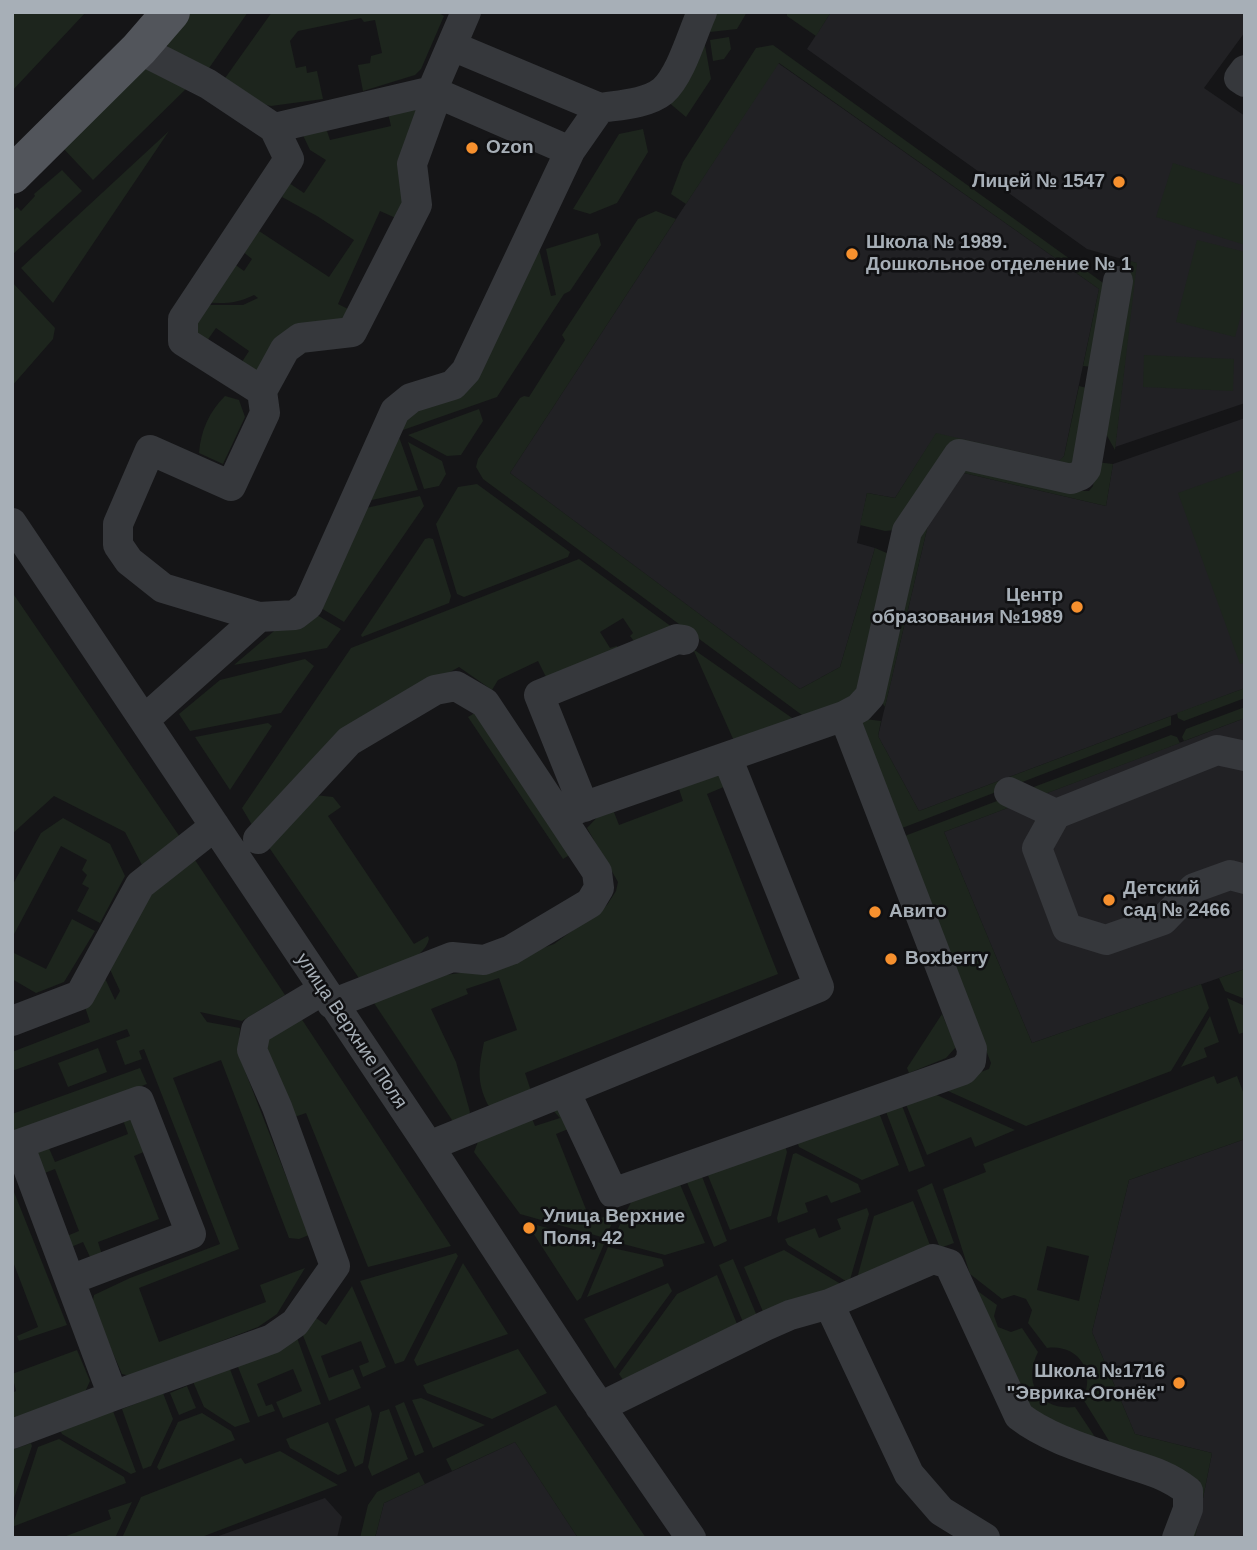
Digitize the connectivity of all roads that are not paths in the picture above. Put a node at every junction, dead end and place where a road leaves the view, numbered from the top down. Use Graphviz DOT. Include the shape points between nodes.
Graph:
graph roads {
  1 [pos="170,12"];
  2 [pos="466,12"];
  3 [pos="702,12"];
  4 [pos="452,46"];
  5 [pos="139,49"];
  6 [pos="1245,70"];
  7 [pos="1245,82"];
  8 [pos="432,91"];
  9 [pos="600,108"];
  10 [pos="274,128"];
  11 [pos="570,151"];
  12 [pos="12,175"];
  13 [pos="1118,281"];
  14 [pos="262,391"];
  15 [pos="12,523"];
  16 [pos="259,617"];
  17 [pos="684,640"];
  18 [pos="864,710"];
  19 [pos="144,720"];
  20 [pos="1245,756"];
  21 [pos="727,757"];
  22 [pos="1009,792"];
  23 [pos="572,811"];
  24 [pos="1056,814"];
  25 [pos="215,826"];
  26 [pos="258,839"];
  27 [pos="1245,879"];
  28 [pos="328,997"];
  29 [pos="12,1021"];
  30 [pos="565,1091"];
  31 [pos="429,1146"];
  32 [pos="70,1280"];
  33 [pos="829,1304"];
  34 [pos="113,1396"];
  35 [pos="600,1407"];
  36 [pos="12,1434"];
  37 [pos="691,1538"];
  38 [pos="985,1538"];
  39 [pos="1177,1538"];
  1 -- 5 [label="main road"];
  2 -- 4 [label="street"];
  3 -- 9 [label="street" via="678,68 662,91 638,102"];
  4 -- 8 [label="street"];
  4 -- 9 [label="street"];
  5 -- 10 [label="street" via="208,84"];
  5 -- 12 [label="main road"];
  6 -- 7 [label="street" via="1239,78"];
  8 -- 10 [label="street"];
  8 -- 11 [label="street"];
  8 -- 14 [label="street" via="433,106 412,164 417,205 352,332 300,338 285,349"];
  9 -- 11 [label="street"];
  10 -- 14 [label="street" via="289,159 183,319 183,341"];
  11 -- 16 [label="street" via="466,371 453,385 411,398 394,411 308,605 295,615"];
  13 -- 18 [label="street" via="1086,469 1071,479 959,454 907,531"];
  14 -- 16 [label="street" via="265,413 231,486 150,450 118,524 118,545 129,561 163,588"];
  15 -- 19 [label="street, улица Верхние Поля"];
  16 -- 19 [label="street"];
  17 -- 23 [label="street" via="538,695"];
  18 -- 21 [label="street"];
  18 -- 30 [label="street" via="972,1049 964,1070 613,1192"];
  19 -- 25 [label="street, улица Верхние Поля"];
  20 -- 24 [label="street" via="1217,750"];
  21 -- 23 [label="street"];
  21 -- 30 [label="street" via="819,988"];
  22 -- 24 [label="street"];
  23 -- 26 [label="street" via="485,704 456,686 435,690 349,741"];
  23 -- 28 [label="street" via="597,872 599,888 590,903 512,950 484,960 453,957"];
  24 -- 27 [label="street" via="1037,848 1067,928 1106,940 1163,920 1194,888 1230,875"];
  25 -- 28 [label="street, улица Верхние Поля"];
  25 -- 29 [label="street" via="140,885 80,995"];
  28 -- 31 [label="street, улица Верхние Поля"];
  28 -- 34 [label="street" via="256,1030 252,1050 335,1266 295,1323 272,1339"];
  30 -- 31 [label="street"];
  31 -- 35 [label="street, улица Верхние Поля"];
  32 -- 32 [label="street" via="19,1144 139,1101 191,1234"];
  32 -- 34 [label="street"];
  33 -- 35 [label="street" via="765,1326"];
  33 -- 38 [label="street" via="909,1474 941,1511"];
  33 -- 39 [label="street" via="933,1259 949,1264 1019,1416 1034,1427 1108,1457 1172,1478 1188,1491 1188,1508"];
  34 -- 36 [label="street"];
  35 -- 37 [label="street, улица Верхние Поля"];
}
